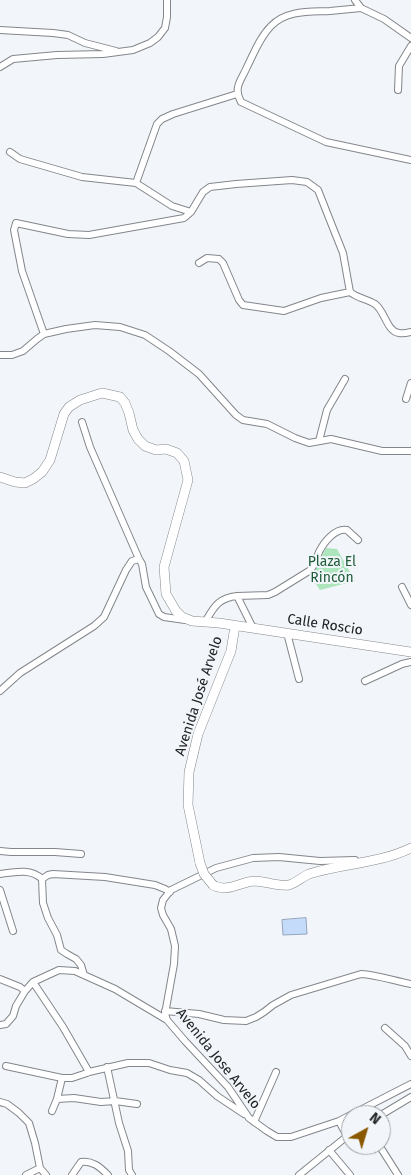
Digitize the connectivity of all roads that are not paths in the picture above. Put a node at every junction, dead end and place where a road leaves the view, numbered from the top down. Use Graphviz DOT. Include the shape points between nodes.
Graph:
graph roads {
  1 [pos="167,0"];
  2 [pos="355,0"];
  3 [pos="361,8"];
  4 [pos="0,30"];
  5 [pos="410,36"];
  6 [pos="411,46"];
  7 [pos="120,52"];
  8 [pos="0,68"];
  9 [pos="398,90"];
  10 [pos="237,94"];
  11 [pos="10,152"];
  12 [pos="411,160"];
  13 [pos="136,183"];
  14 [pos="191,212"];
  15 [pos="199,263"];
  16 [pos="350,292"];
  17 [pos="411,332"];
  18 [pos="44,334"];
  19 [pos="0,355"];
  20 [pos="345,379"];
  21 [pos="411,383"];
  22 [pos="406,399"];
  23 [pos="82,422"];
  24 [pos="319,441"];
  25 [pos="411,452"];
  26 [pos="0,478"];
  27 [pos="358,540"];
  28 [pos="139,559"];
  29 [pos="402,588"];
  30 [pos="237,596"];
  31 [pos="411,605"];
  32 [pos="192,620"];
  33 [pos="205,622"];
  34 [pos="235,626"];
  35 [pos="253,628"];
  36 [pos="287,633"];
  37 [pos="411,652"];
  38 [pos="411,662"];
  39 [pos="299,679"];
  40 [pos="365,680"];
  41 [pos="0,691"];
  42 [pos="411,844"];
  43 [pos="411,848"];
  44 [pos="0,850"];
  45 [pos="81,854"];
  46 [pos="313,860"];
  47 [pos="314,873"];
  48 [pos="0,874"];
  49 [pos="42,879"];
  50 [pos="0,890"];
  51 [pos="170,892"];
  52 [pos="13,931"];
  53 [pos="84,975"];
  54 [pos="0,979"];
  55 [pos="33,982"];
  56 [pos="411,984"];
  57 [pos="25,991"];
  58 [pos="165,1010"];
  59 [pos="167,1020"];
  60 [pos="0,1025"];
  61 [pos="385,1028"];
  62 [pos="411,1056"];
  63 [pos="6,1066"];
  64 [pos="107,1067"];
  65 [pos="89,1072"];
  66 [pos="276,1072"];
  67 [pos="62,1078"];
  68 [pos="411,1084"];
  69 [pos="411,1098"];
  70 [pos="57,1099"];
  71 [pos="115,1101"];
  72 [pos="0,1102"];
  73 [pos="137,1104"];
  74 [pos="391,1109"];
  75 [pos="52,1111"];
  76 [pos="252,1120"];
  77 [pos="339,1121"];
  78 [pos="341,1124"];
  79 [pos="341,1141"];
  80 [pos="329,1150"];
  81 [pos="385,1155"];
  82 [pos="40,1168"];
  83 [pos="397,1174"];
  84 [pos="26,1175"];
  85 [pos="46,1175"];
  86 [pos="72,1175"];
  87 [pos="108,1175"];
  88 [pos="132,1175"];
  89 [pos="299,1175"];
  90 [pos="350,1175"];
  1 -- 7 [label="street" via="165,28 158,37 133,50"];
  2 -- 3 [label="street"];
  3 -- 5 [label="street" via="384,18"];
  3 -- 10 [label="street" via="283,17 271,26 258,45"];
  4 -- 7 [label="street" via="53,32"];
  6 -- 9 [label="street" via="399,66"];
  7 -- 8 [label="street" via="13,59"];
  10 -- 12 [label="street" via="242,102 326,142"];
  10 -- 13 [label="street" via="162,119 157,124"];
  11 -- 13 [label="street" via="20,159 82,177"];
  13 -- 14 [label="street" via="172,206"];
  14 -- 16 [label="street" via="203,192 210,187 292,180 307,182 318,190 343,253"];
  14 -- 18 [label="street" via="184,218 89,235 16,223 14,230 22,271"];
  15 -- 16 [label="street" via="207,258 220,259 243,306 284,311"];
  16 -- 17 [label="street" via="380,308 393,332"];
  18 -- 19 [label="street" via="23,351"];
  18 -- 24 [label="street" via="95,325 120,327 146,335 199,374 244,420 267,424 309,443"];
  20 -- 24 [label="street" via="327,410"];
  21 -- 22 [label="street"];
  23 -- 28 [label="street"];
  24 -- 25 [label="street" via="332,439 382,451"];
  26 -- 32 [label="street" via="25,483 42,472 50,460 69,407 102,393 120,397 130,413 133,430 145,446 177,453 184,461 188,480 164,567 166,594 182,617"];
  27 -- 30 [label="street" via="347,530 339,530 328,540 309,571 276,592 262,596"];
  28 -- 32 [label="street" via="146,587 159,614"];
  28 -- 41 [label="street" via="132,561 126,570 104,617 20,673"];
  29 -- 31 [label="street"];
  30 -- 33 [label="street" via="219,602"];
  30 -- 35 [label="street"];
  32 -- 33 [label="street, Calle Roscio"];
  33 -- 34 [label="street, Calle Roscio"];
  34 -- 35 [label="street, Calle Roscio"];
  34 -- 47 [label="street, Avenida José Arvelo, bridge" via="231,652 198,734 189,772 188,805 200,863 204,874 219,889 252,881 289,885"];
  35 -- 36 [label="street, Calle Roscio"];
  36 -- 37 [label="street, Calle Roscio"];
  36 -- 39 [label="street"];
  38 -- 40 [label="street"];
  42 -- 46 [label="street" via="368,858"];
  43 -- 47 [label="street" via="391,856"];
  44 -- 45 [label="street"];
  46 -- 47 [label="street"];
  46 -- 51 [label="street" via="253,858 216,868"];
  48 -- 49 [label="street" via="33,872"];
  49 -- 51 [label="street" via="53,874 106,877 155,885"];
  49 -- 53 [label="street" via="43,903 58,935 61,950 76,959"];
  50 -- 52 [label="street"];
  51 -- 58 [label="street, Avenida Jose Arvelo" via="160,908 171,929 175,946"];
  53 -- 55 [label="street" via="59,970"];
  53 -- 59 [label="street"];
  54 -- 57 [label="street"];
  55 -- 57 [label="street"];
  55 -- 65 [label="street"];
  56 -- 58 [label="street" via="361,974 291,995 246,1021"];
  57 -- 60 [label="street" via="13,1016 6,1024"];
  58 -- 59 [label="street, Avenida Jose Arvelo"];
  59 -- 76 [label="street, Avenida Jose Arvelo" via="228,1087"];
  61 -- 62 [label="street"];
  63 -- 67 [label="street"];
  64 -- 65 [label="street"];
  64 -- 71 [label="street"];
  64 -- 76 [label="street" via="149,1063 187,1073"];
  65 -- 67 [label="street"];
  66 -- 76 [label="street"];
  67 -- 70 [label="street"];
  68 -- 77 [label="street, Avenida Jose Arvelo"];
  69 -- 74 [label="street"];
  70 -- 71 [label="street"];
  70 -- 75 [label="street"];
  71 -- 73 [label="street"];
  71 -- 88 [label="street"];
  72 -- 82 [label="street" via="29,1123"];
  76 -- 77 [label="street, Avenida Jose Arvelo" via="272,1135 285,1138"];
  77 -- 78 [label="street"];
  79 -- 80 [label="street"];
  80 -- 89 [label="street"];
  80 -- 90 [label="street"];
  81 -- 83 [label="street"];
  82 -- 84 [label="street"];
  82 -- 85 [label="street"];
  86 -- 87 [label="street" via="80,1162 86,1161"];
}
